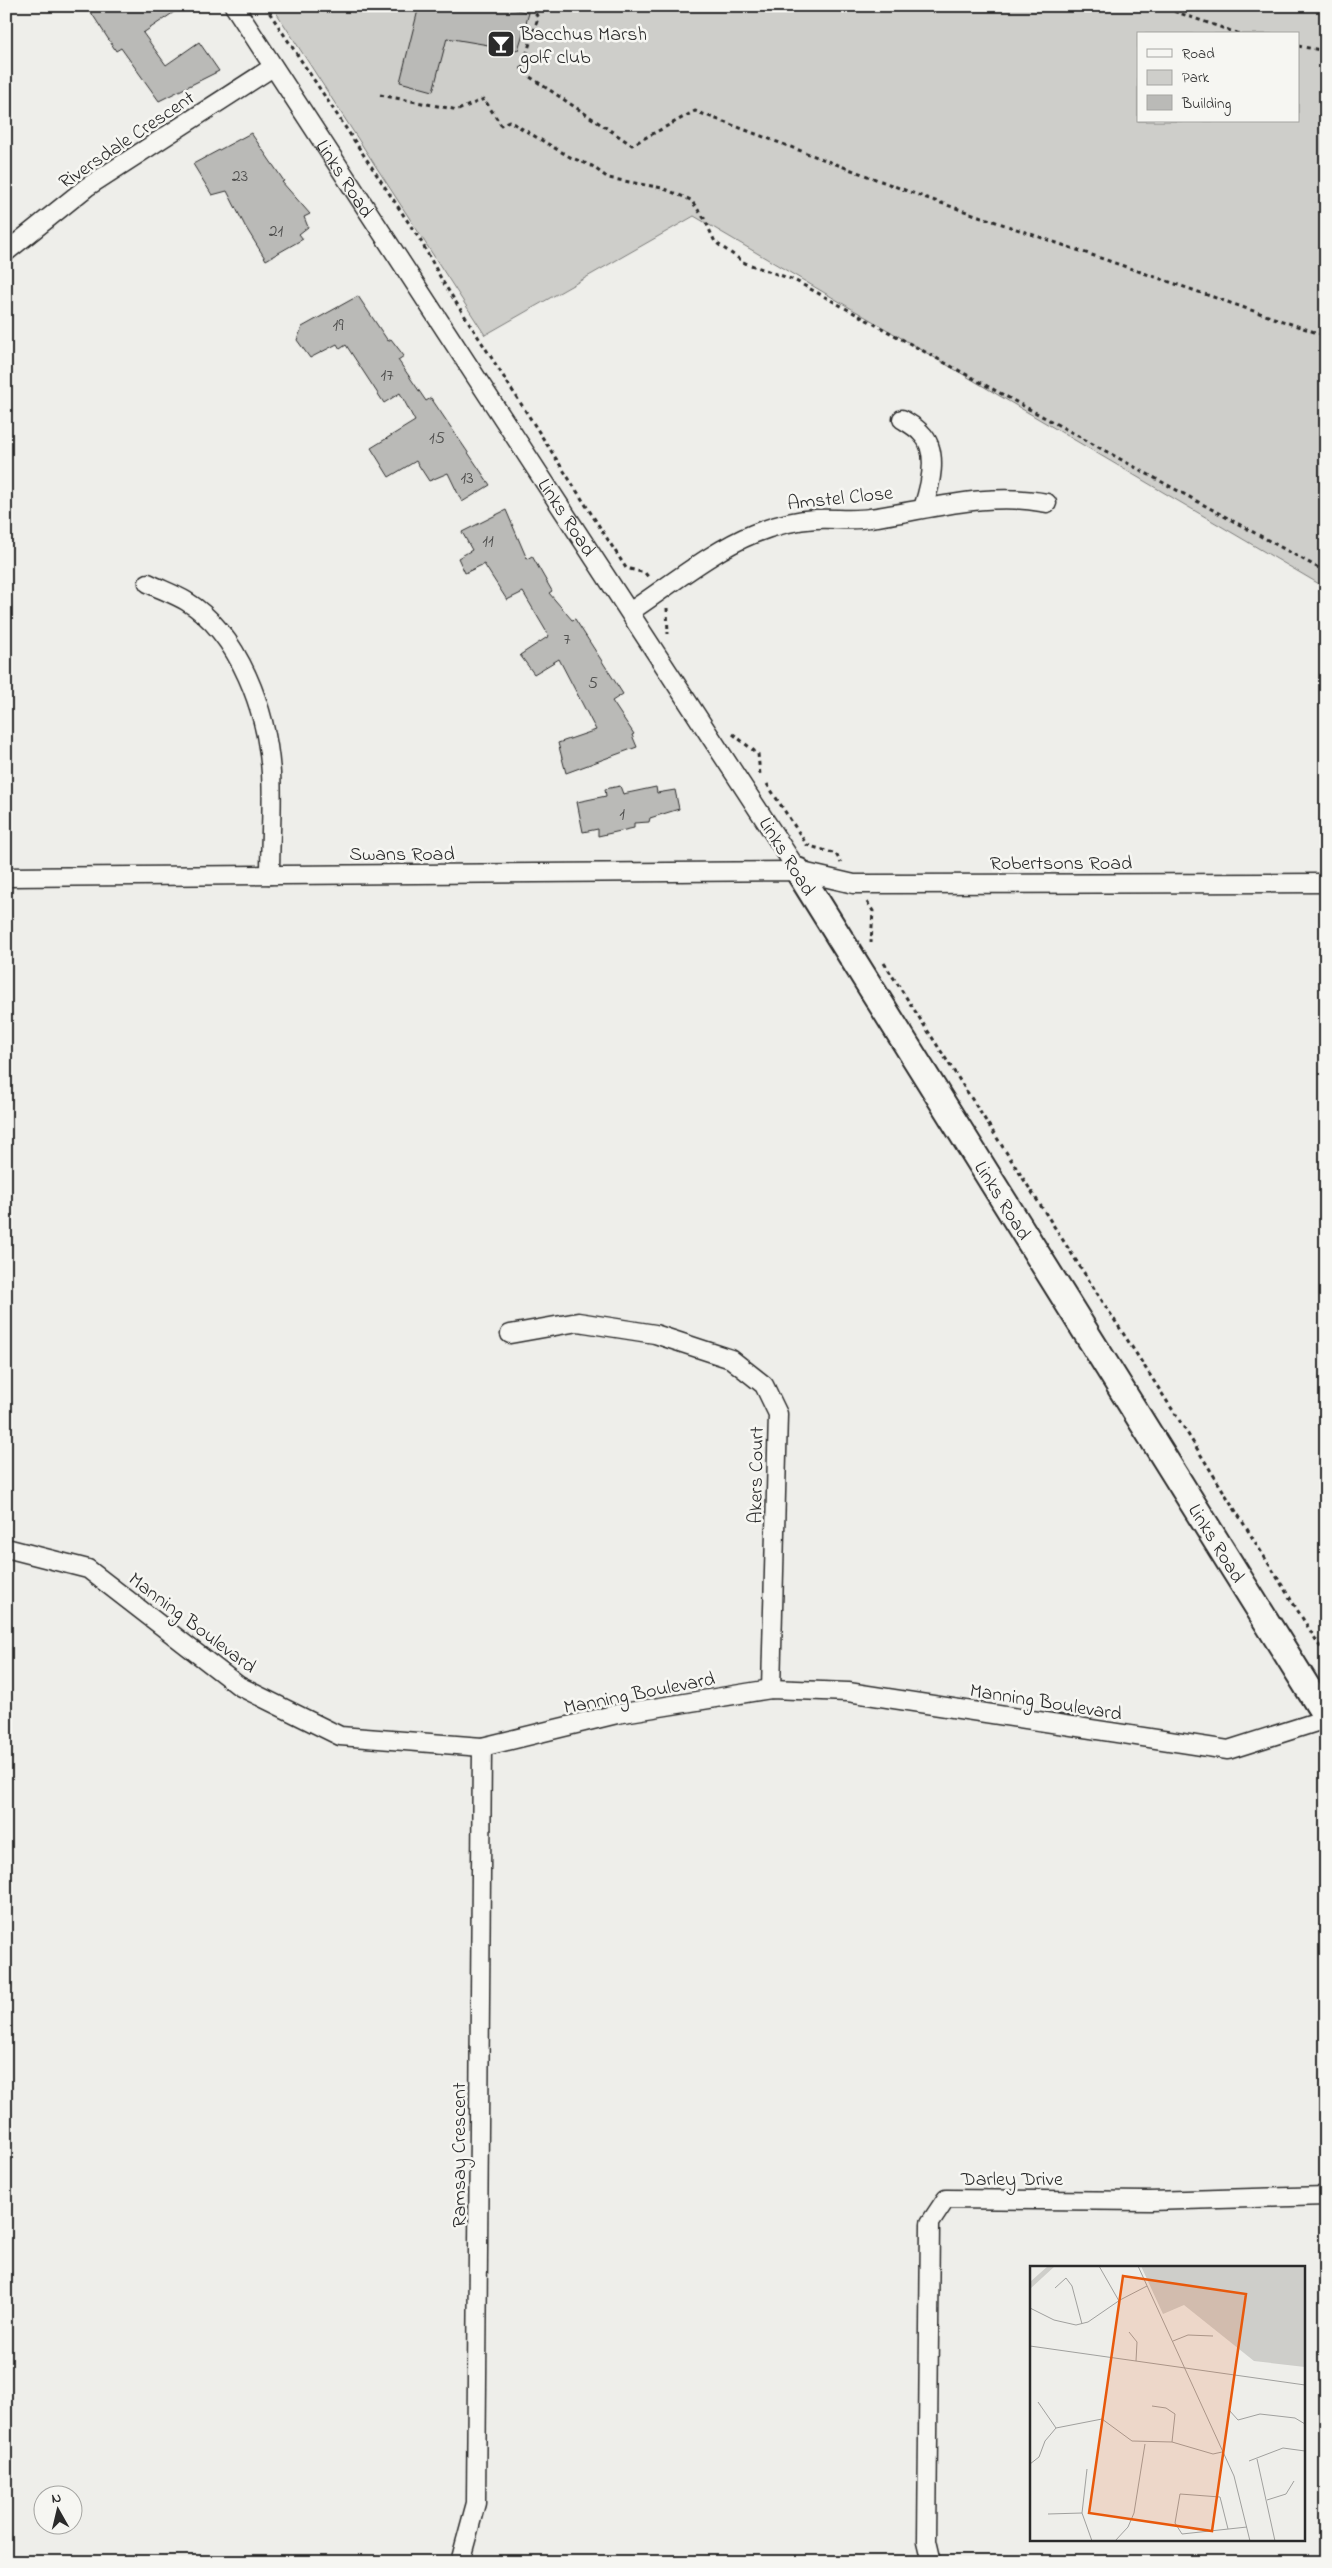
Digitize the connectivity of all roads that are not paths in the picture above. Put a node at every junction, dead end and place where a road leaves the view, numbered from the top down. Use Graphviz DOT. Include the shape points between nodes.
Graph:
graph roads {
  1 [pos="234,6"];
  2 [pos="273,67"];
  3 [pos="6,252"];
  4 [pos="902,419"];
  5 [pos="1046,503"];
  6 [pos="923,508"];
  7 [pos="148,583"];
  8 [pos="631,611"];
  9 [pos="798,871"];
  10 [pos="270,875"];
  11 [pos="6,877"];
  12 [pos="1326,883"];
  13 [pos="510,1334"];
  14 [pos="6,1548"];
  15 [pos="771,1690"];
  16 [pos="1326,1718"];
  17 [pos="482,1747"];
  18 [pos="1326,2196"];
  19 [pos="460,2562"];
  20 [pos="932,2562"];
  1 -- 2 [label="street, Links Road"];
  2 -- 3 [label="street, Riversdale Crescent" via="87,187"];
  2 -- 8 [label="street, Links Road"];
  4 -- 6 [label="street" via="922,434 931,452 929,490"];
  5 -- 6 [label="street, Amstel Close" via="1011,498"];
  6 -- 8 [label="street, Amstel Close" via="868,519 806,520 752,534"];
  7 -- 10 [label="street" via="187,602 222,634 247,674 263,724 271,772"];
  8 -- 9 [label="street, Links Road"];
  9 -- 10 [label="street, Swans Road"];
  9 -- 12 [label="street, Robertsons Road" via="854,884"];
  9 -- 16 [label="street, Links Road"];
  10 -- 11 [label="street, Swans Road"];
  13 -- 15 [label="street, Akers Court" via="578,1322 656,1334 731,1359 764,1385 778,1414"];
  14 -- 17 [label="street, Manning Boulevard" via="88,1569 239,1686 340,1736"];
  15 -- 16 [label="street, Manning Boulevard" via="848,1692 1228,1750"];
  15 -- 17 [label="street, Manning Boulevard" via="617,1714"];
  17 -- 19 [label="street, Ramsay Crescent" via="476,2503"];
  18 -- 20 [label="street, Darley Drive" via="1150,2201 946,2199 930,2223 927,2541"];
}
